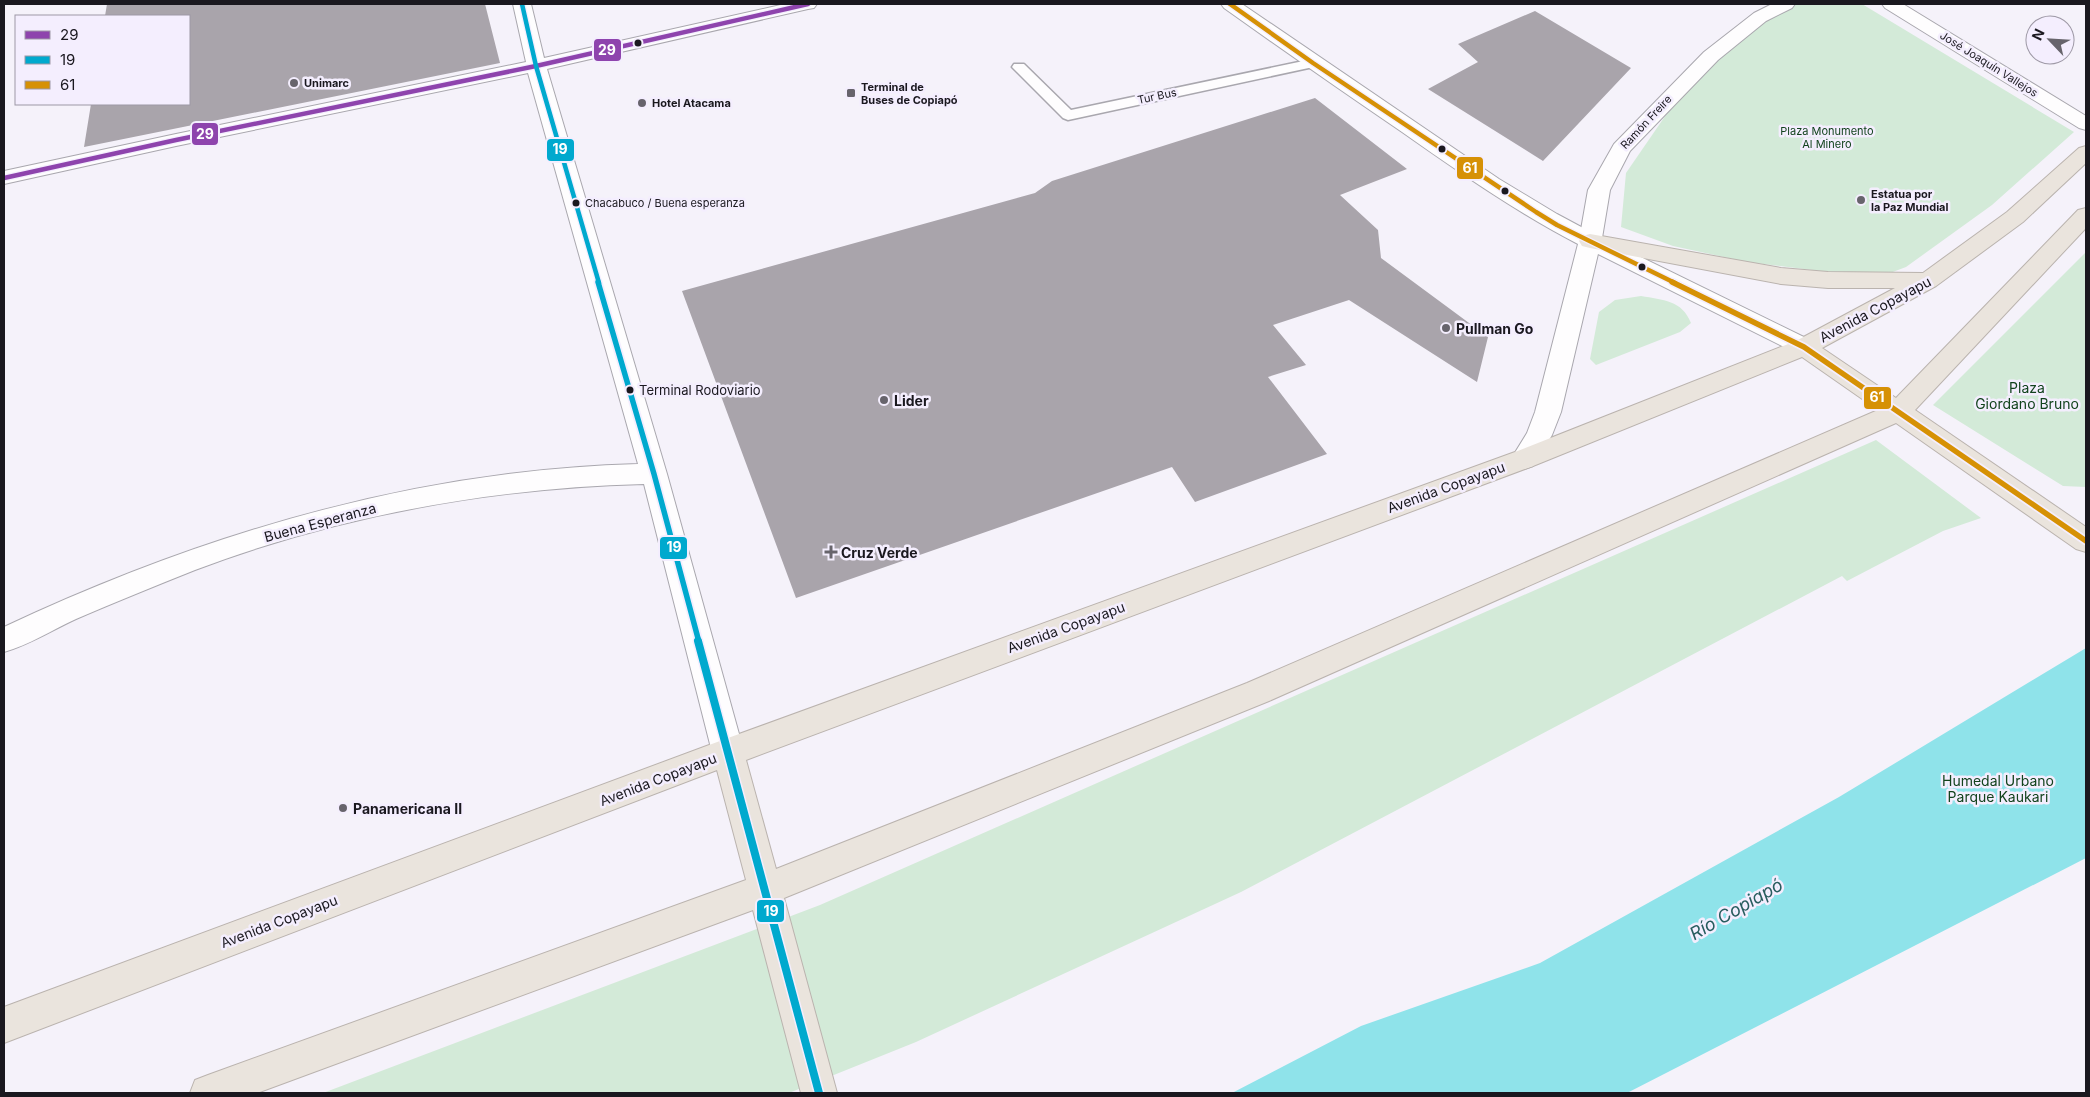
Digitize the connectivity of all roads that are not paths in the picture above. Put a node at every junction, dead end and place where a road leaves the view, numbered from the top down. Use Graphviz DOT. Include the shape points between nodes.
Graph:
graph roads {
  1 [pos="522,4"];
  2 [pos="808,4"];
  3 [pos="1230,4"];
  4 [pos="1786,4"];
  5 [pos="1891,4"];
  6 [pos="1313,63"];
  7 [pos="536,66"];
  8 [pos="1020,68"];
  9 [pos="2086,124"];
  10 [pos="2086,152"];
  11 [pos="4,178"];
  12 [pos="2086,215"];
  13 [pos="1590,241"];
  14 [pos="1928,281"];
  15 [pos="1804,347"];
  16 [pos="1898,412"];
  17 [pos="1524,459"];
  18 [pos="654,474"];
  19 [pos="2086,541"];
  20 [pos="4,640"];
  21 [pos="728,752"];
  22 [pos="764,890"];
  23 [pos="4,1025"];
  24 [pos="208,1093"];
  25 [pos="819,1093"];
  1 -- 7 [label="street"];
  2 -- 7 [label="street"];
  3 -- 6 [label="street"];
  4 -- 13 [label="street, Ramón Freire" via="1760,17 1711,56 1621,148 1599,190"];
  5 -- 9 [label="street, José Joaquín Vallejos"];
  6 -- 8 [label="lane, Tur Bus" via="1068,115"];
  6 -- 13 [label="street" via="1530,209"];
  7 -- 11 [label="street"];
  7 -- 18 [label="street"];
  10 -- 14 [label="highway, Avenida Copayapu" via="2015,217"];
  12 -- 16 [label="highway"];
  13 -- 14 [label="highway" via="1781,276"];
  13 -- 15 [label="street"];
  13 -- 17 [label="street, Ramón Freire" via="1548,412"];
  14 -- 15 [label="highway, Avenida Copayapu"];
  15 -- 16 [label="highway"];
  15 -- 17 [label="highway, Avenida Copayapu"];
  16 -- 19 [label="highway"];
  16 -- 22 [label="highway" via="1258,692"];
  17 -- 21 [label="highway, Avenida Copayapu"];
  18 -- 20 [label="street, Buena Esperanza" via="512,482 363,509 208,554 126,585"];
  18 -- 21 [label="street"];
  21 -- 22 [label="highway"];
  21 -- 23 [label="highway, Avenida Copayapu"];
  22 -- 24 [label="highway"];
  22 -- 25 [label="highway"];
}
